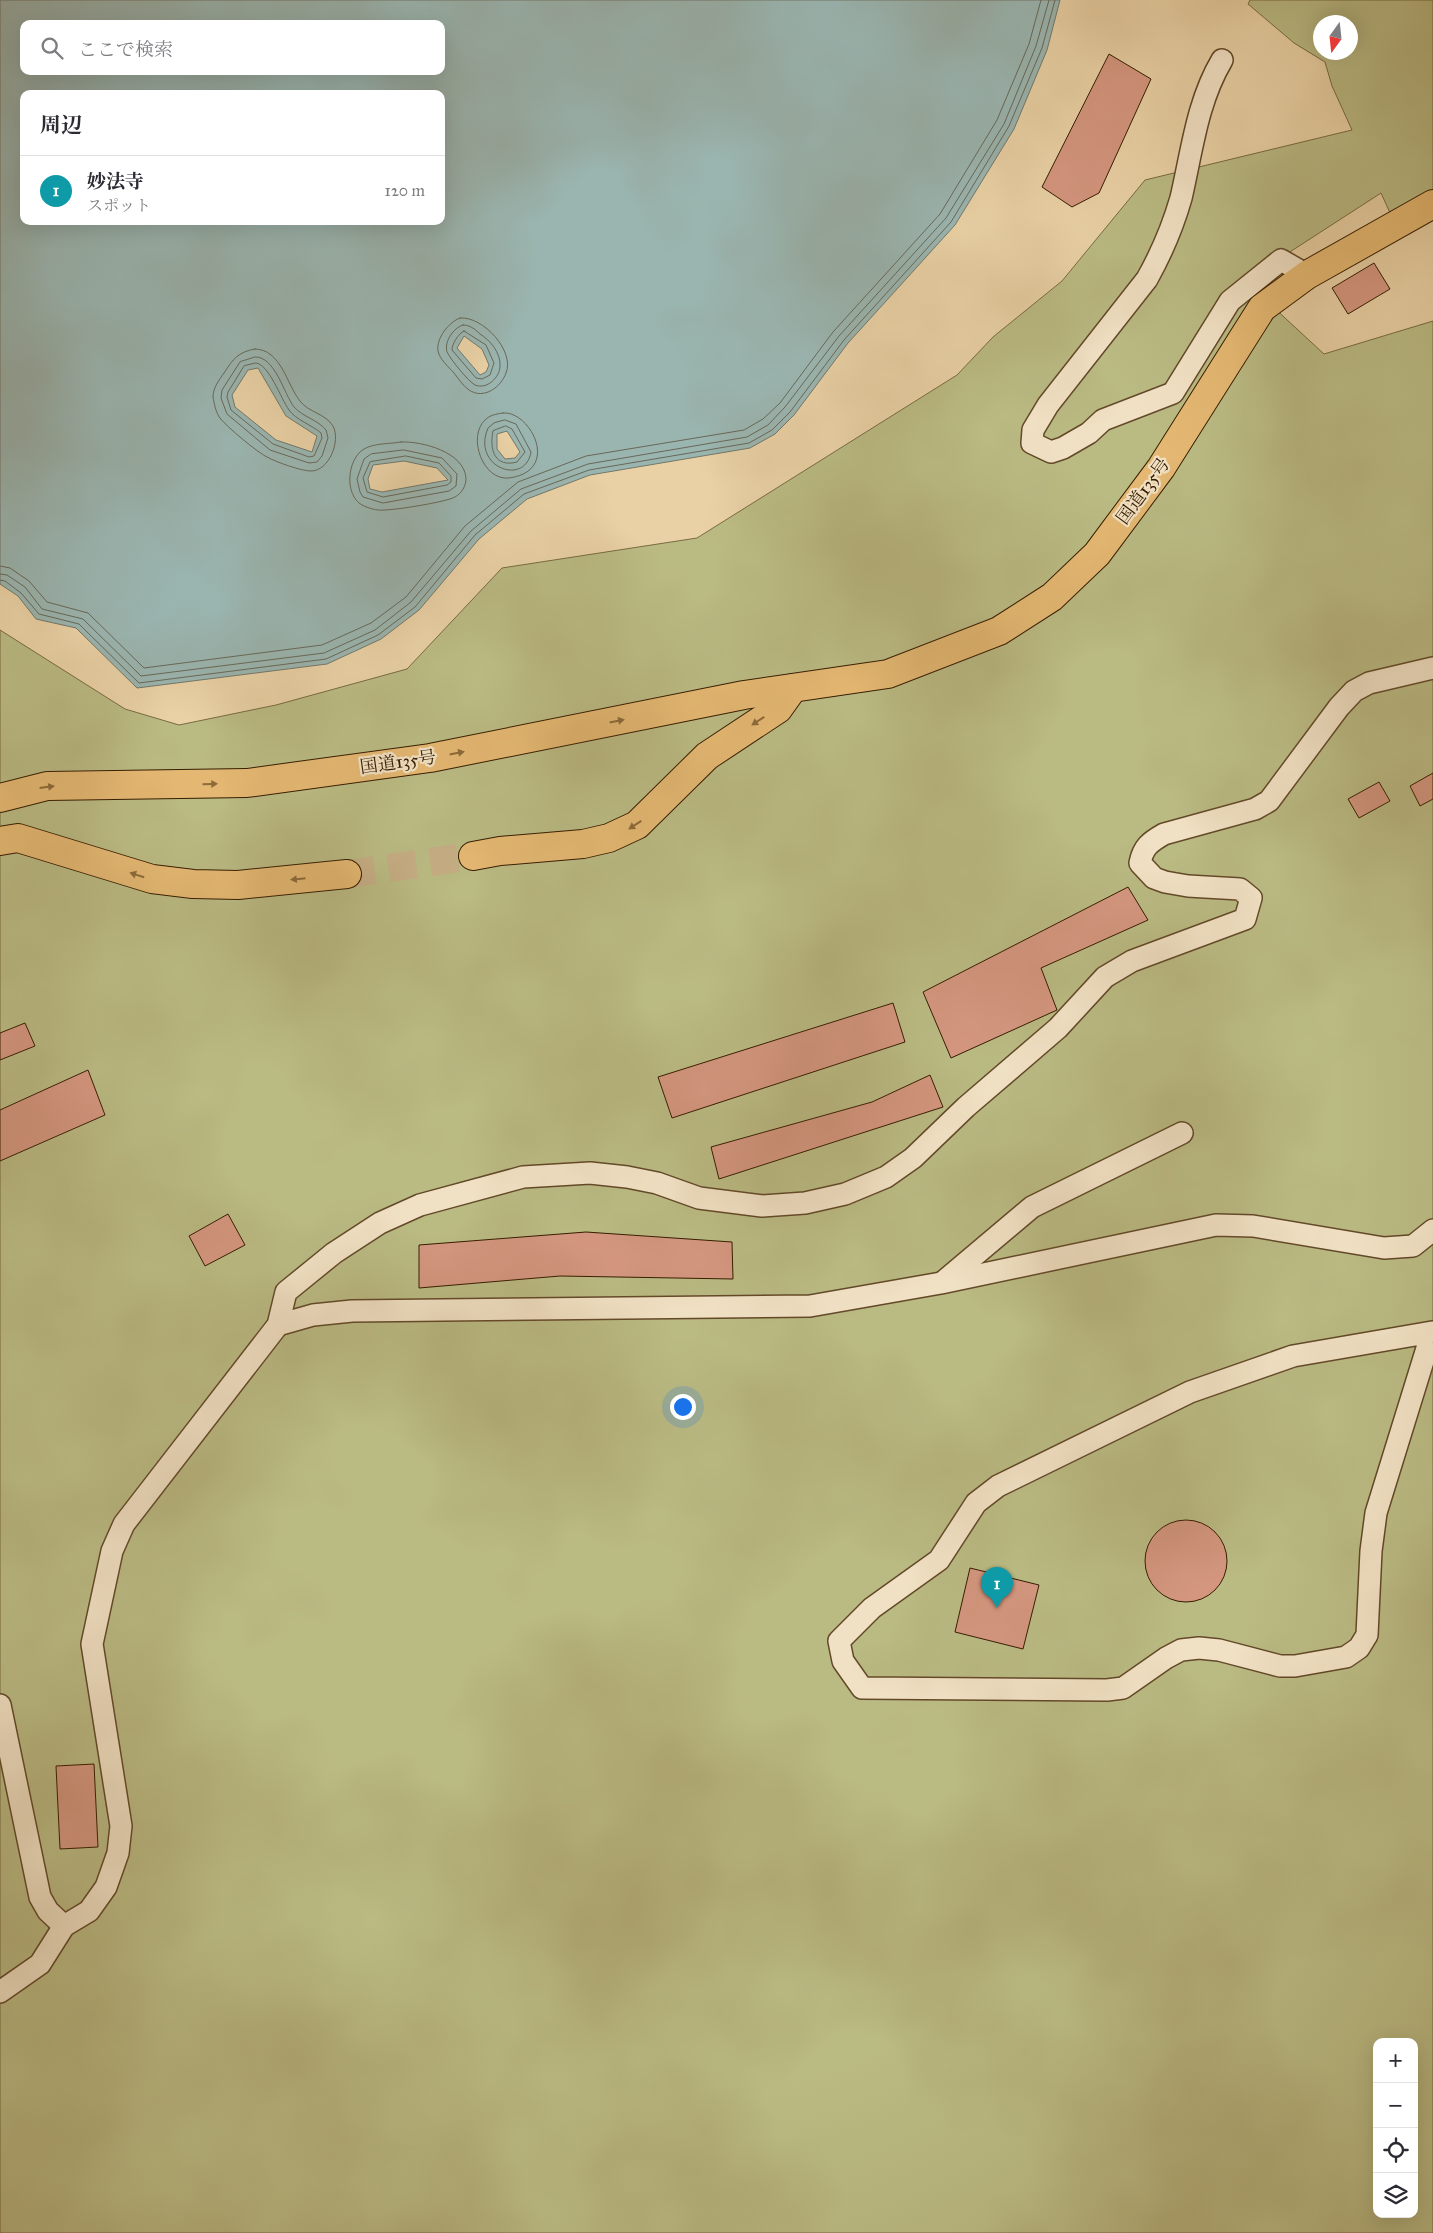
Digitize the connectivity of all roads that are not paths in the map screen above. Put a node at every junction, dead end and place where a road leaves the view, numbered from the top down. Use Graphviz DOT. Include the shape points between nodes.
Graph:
graph roads {
  1 [pos="1222,60"];
  2 [pos="1433,204"];
  3 [pos="1307,275"];
  4 [pos="1433,668"];
  5 [pos="793,688"];
  6 [pos="0,798"];
  7 [pos="0,841"];
  8 [pos="473,856"];
  9 [pos="347,874"];
  10 [pos="1182,1133"];
  11 [pos="1433,1230"];
  12 [pos="941,1283"];
  13 [pos="278,1325"];
  14 [pos="1432,1332"];
  15 [pos="0,1705"];
  16 [pos="64,1926"];
  17 [pos="0,1992"];
  1 -- 3 [label="street" via="1211,79 1197,122 1180,200 1159,257 1147,279 1048,405 1033,430 1032,443 1050,452 1062,448 1089,433 1103,420 1173,393 1230,301 1281,260"];
  2 -- 3 [label="highway, 国道135号"];
  3 -- 5 [label="highway, 国道135号" via="1262,308 1161,468 1097,554 1052,597 999,630 888,674"];
  4 -- 13 [label="street" via="1369,684 1354,691 1269,801 1255,809 1164,834 1151,842 1142,851 1140,863 1154,878 1188,886 1240,888 1251,898 1245,919 1132,961 1104,977 1058,1028 966,1107 913,1158 886,1177 836,1196 805,1203 762,1206 698,1198 657,1183 626,1177 590,1173 523,1177 420,1205 380,1223 334,1253 286,1292"];
  6 -- 5 [label="highway, 国道135号, one-way" via="47,786 247,783 430,758"];
  5 -- 8 [label="highway, one-way" via="778,708 707,756 637,825 609,838 583,844"];
  9 -- 7 [label="highway, one-way" via="238,886 193,884 152,879 18,838"];
  10 -- 12 [label="street" via="1032,1207"];
  11 -- 12 [label="street" via="1413,1246 1384,1248 1253,1226 1216,1225"];
  12 -- 13 [label="street" via="810,1306 352,1311 313,1315"];
  13 -- 16 [label="street" via="124,1524 112,1551 92,1644 121,1826 118,1853 106,1887 89,1911"];
  14 -- 14 [label="street" via="1376,1513 1367,1635 1359,1648 1346,1657 1280,1666 1219,1650 1181,1650 1123,1688 1107,1690 862,1688 843,1660 840,1641 872,1608 939,1560 976,1503 998,1486 1190,1392 1293,1356"];
  15 -- 16 [label="street" via="40,1897 48,1911"];
  16 -- 17 [label="street" via="40,1964"];
}
